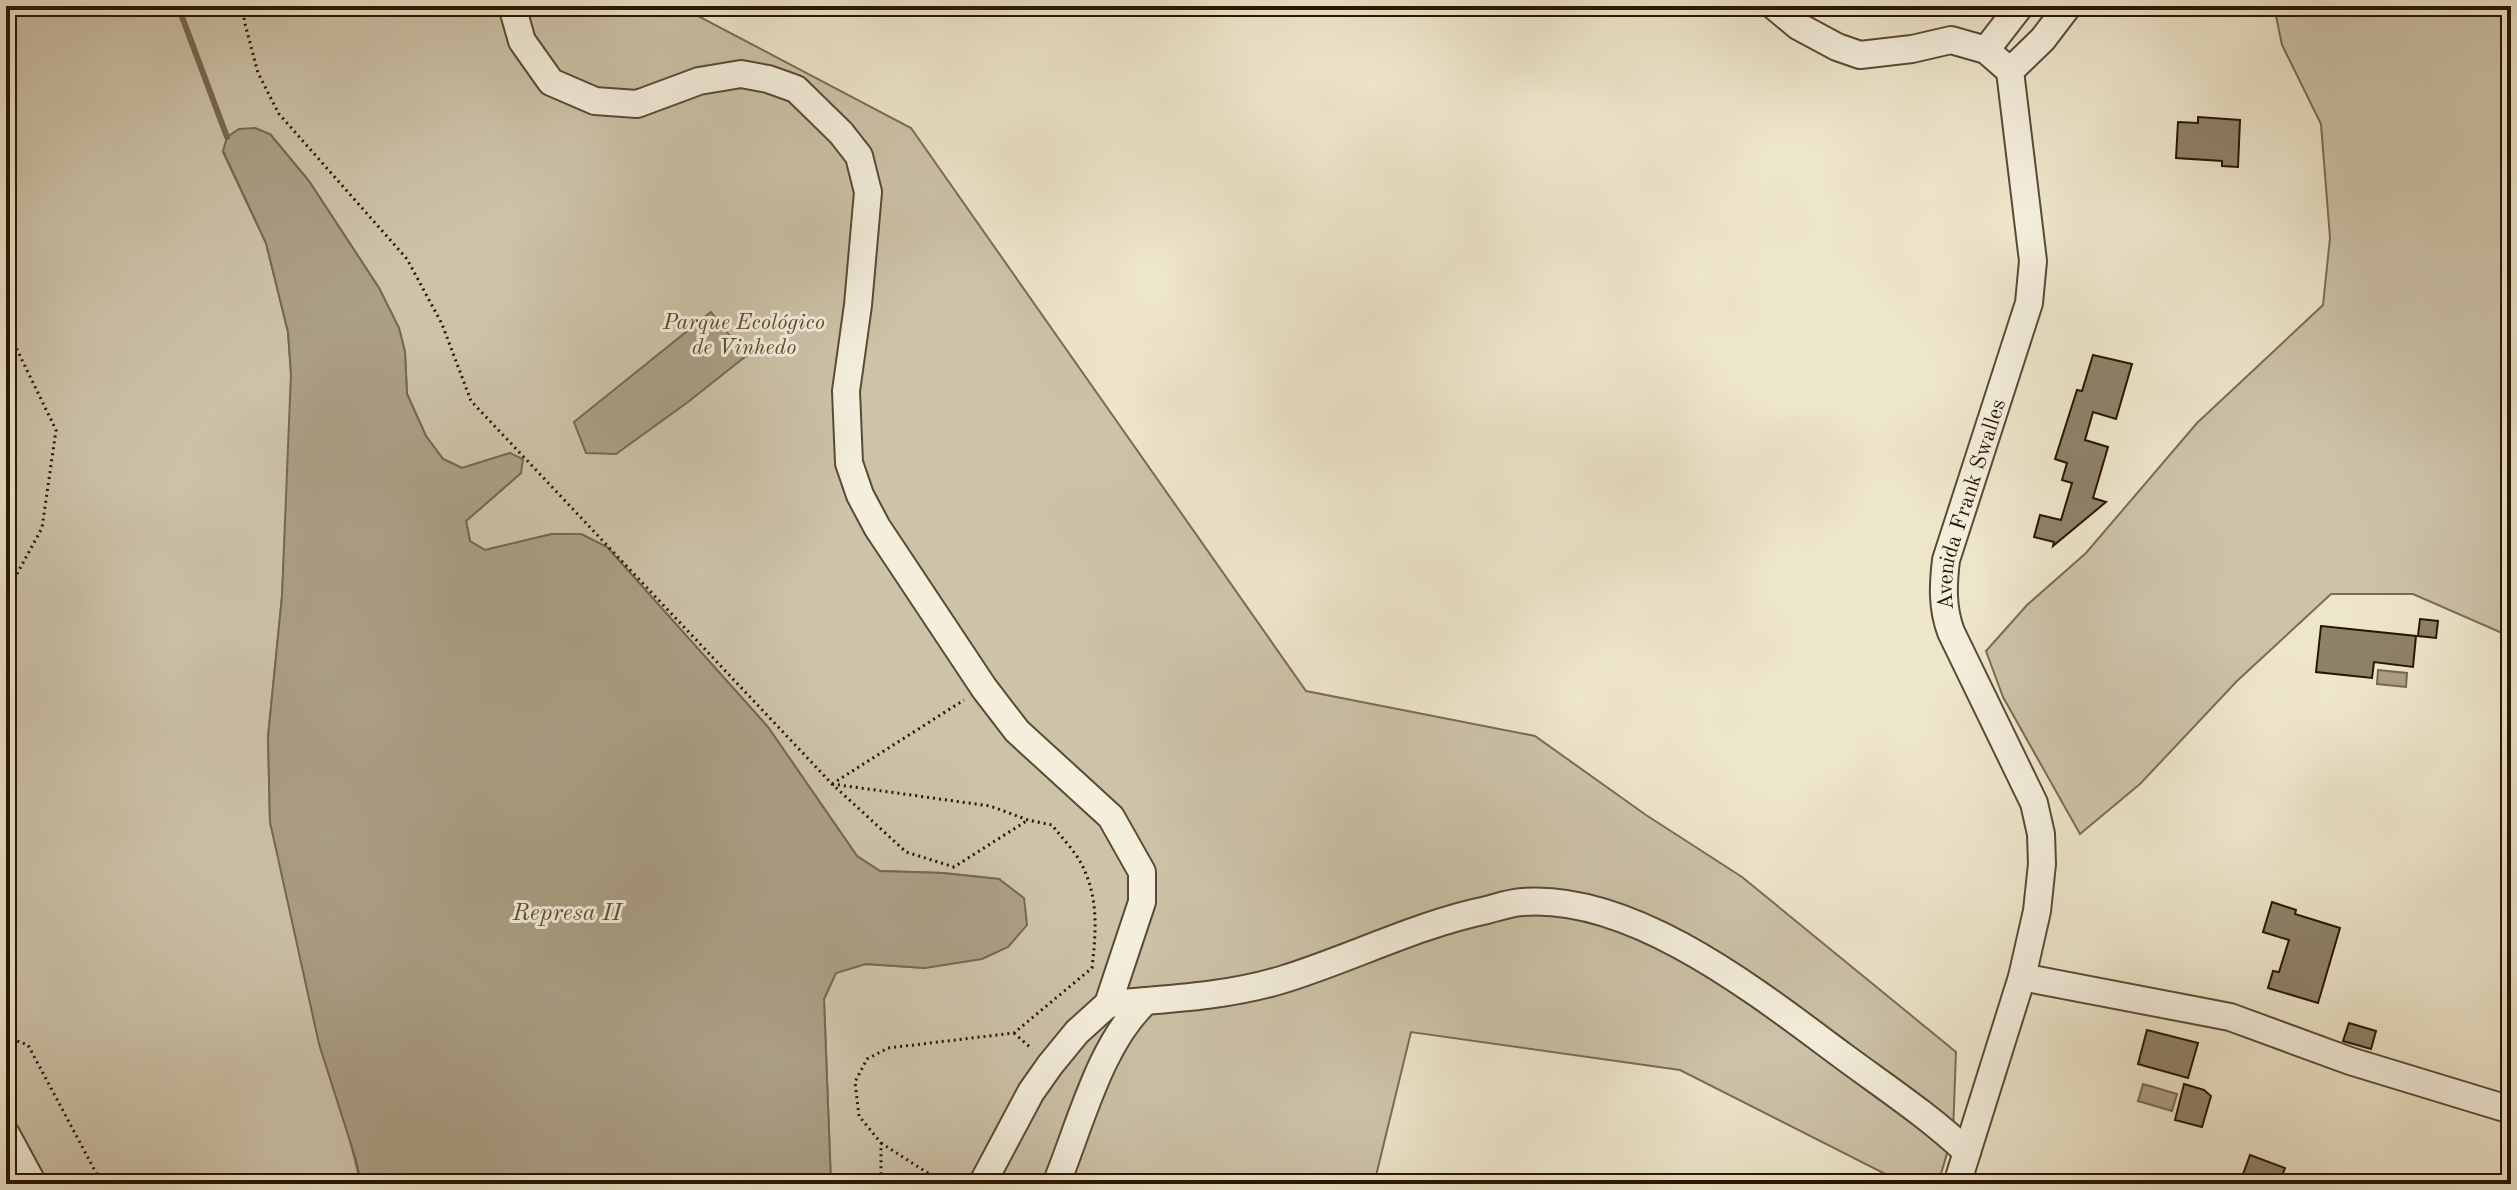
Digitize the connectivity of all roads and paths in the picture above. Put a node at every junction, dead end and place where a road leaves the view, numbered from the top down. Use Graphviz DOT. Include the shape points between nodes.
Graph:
graph roads {
  1 [pos="245,6"];
  2 [pos="512,6"];
  3 [pos="1774,6"];
  4 [pos="2020,6"];
  5 [pos="2068,6"];
  6 [pos="1986,50"];
  7 [pos="2010,71"];
  8 [pos="6,327"];
  9 [pos="6,594"];
  10 [pos="984,688"];
  11 [pos="832,784"];
  12 [pos="1028,820"];
  13 [pos="2022,977"];
  14 [pos="1146,1001"];
  15 [pos="1108,1004"];
  16 [pos="6,1037"];
  17 [pos="2511,1110"];
  18 [pos="6,1134"];
  19 [pos="881,1143"];
  20 [pos="1967,1152"];
  21 [pos="33,1184"];
  22 [pos="102,1184"];
  23 [pos="881,1184"];
  24 [pos="945,1184"];
  25 [pos="982,1184"];
  26 [pos="1056,1184"];
  27 [pos="1957,1184"];
  1 -- 11 [label="path" via="258,73 279,114 407,259 442,324 471,401"];
  2 -- 10 [label="street" via="522,41 551,82 595,101 637,104 699,81 741,74 768,79 796,89 859,156 868,192 846,391 849,463 877,527"];
  3 -- 6 [label="street" via="1798,26 1860,55 1951,40"];
  4 -- 6 [label="street"];
  5 -- 7 [label="street"];
  6 -- 7 [label="street"];
  7 -- 13 [label="street, Avenida Frank Swalles" via="2033,279 1943,584 1946,620 2034,803 2041,834 2041,889"];
  8 -- 9 [label="path" via="56,430 42,528"];
  10 -- 11 [label="path"];
  10 -- 15 [label="street" via="1017,731 1111,817 1142,872 1142,902"];
  11 -- 12 [label="path" via="990,806"];
  11 -- 12 [label="path" via="906,852 954,867"];
  12 -- 19 [label="path" via="1052,825 1082,863 1098,922 1092,968 1014,1033 888,1048 867,1059 855,1082 859,1116"];
  13 -- 17 [label="street" via="2230,1017 2350,1061"];
  13 -- 20 [label="street, Avenida Frank Swalles"];
  14 -- 15 [label="street"];
  14 -- 20 [label="street" via="1230,993 1282,980 1476,912 1522,902 1562,904 1600,911 1670,941 1733,978"];
  14 -- 26 [label="street" via="1112,1044"];
  15 -- 25 [label="street" via="1043,1074"];
  16 -- 22 [label="path" via="28,1045"];
  18 -- 21 [label="street"];
  19 -- 23 [label="path"];
  19 -- 24 [label="path"];
  20 -- 27 [label="street, Avenida Frank Swalles"];
}
